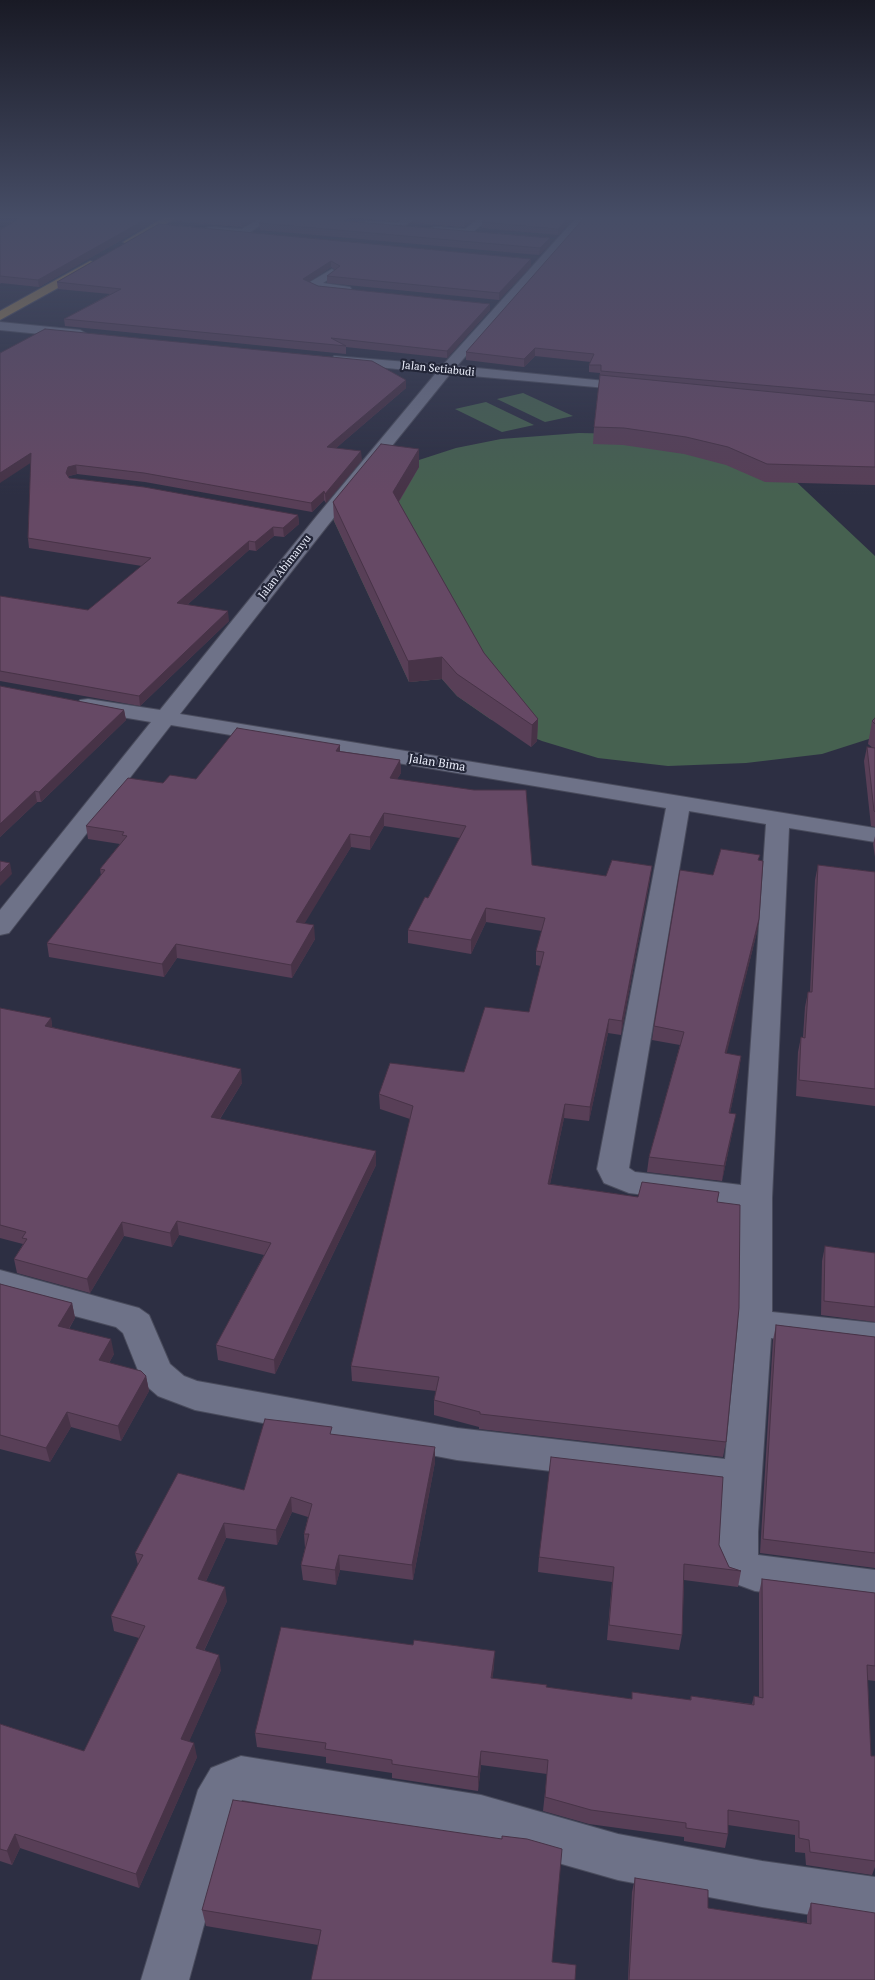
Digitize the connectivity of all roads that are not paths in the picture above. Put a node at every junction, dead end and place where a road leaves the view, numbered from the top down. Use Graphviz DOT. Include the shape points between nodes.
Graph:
graph roads {
  1 [pos="500,310"];
  2 [pos="0,326"];
  3 [pos="89,334"];
  4 [pos="327,358"];
  5 [pos="446,370"];
  6 [pos="651,390"];
  7 [pos="302,518"];
  8 [pos="322,521"];
  9 [pos="68,701"];
  10 [pos="165,719"];
  11 [pos="679,801"];
  12 [pos="778,818"];
  13 [pos="875,835"];
  14 [pos="0,926"];
  15 [pos="756,1198"];
  16 [pos="0,1283"];
  17 [pos="755,1323"];
  18 [pos="875,1337"];
  19 [pos="743,1477"];
  20 [pos="875,1588"];
  21 [pos="875,1902"];
  22 [pos="164,1980"];
  1 -- 5 [label="street, Jalan Abimanyu"];
  2 -- 3 [label="street"];
  4 -- 5 [label="street, Jalan Setiabudi"];
  5 -- 6 [label="street, Jalan Setiabudi"];
  5 -- 8 [label="street, Jalan Abimanyu"];
  7 -- 8 [label="street"];
  8 -- 10 [label="street, Jalan Abimanyu"];
  9 -- 10 [label="street, Jalan Bima"];
  10 -- 11 [label="street, Jalan Bima"];
  10 -- 14 [label="street, Jalan Abimanyu"];
  11 -- 12 [label="street, Jalan Bima"];
  11 -- 15 [label="street" via="612,1169 615,1175 629,1182"];
  12 -- 13 [label="street, Jalan Bima"];
  12 -- 15 [label="street"];
  15 -- 17 [label="street"];
  16 -- 19 [label="street" via="127,1317 137,1325 156,1373 171,1386 195,1395 457,1444"];
  17 -- 18 [label="street"];
  17 -- 19 [label="street"];
  19 -- 20 [label="street" via="738,1532 738,1559 742,1568 754,1573"];
  21 -- 22 [label="street" via="618,1857 481,1818 240,1778 227,1784 214,1806"];
}
